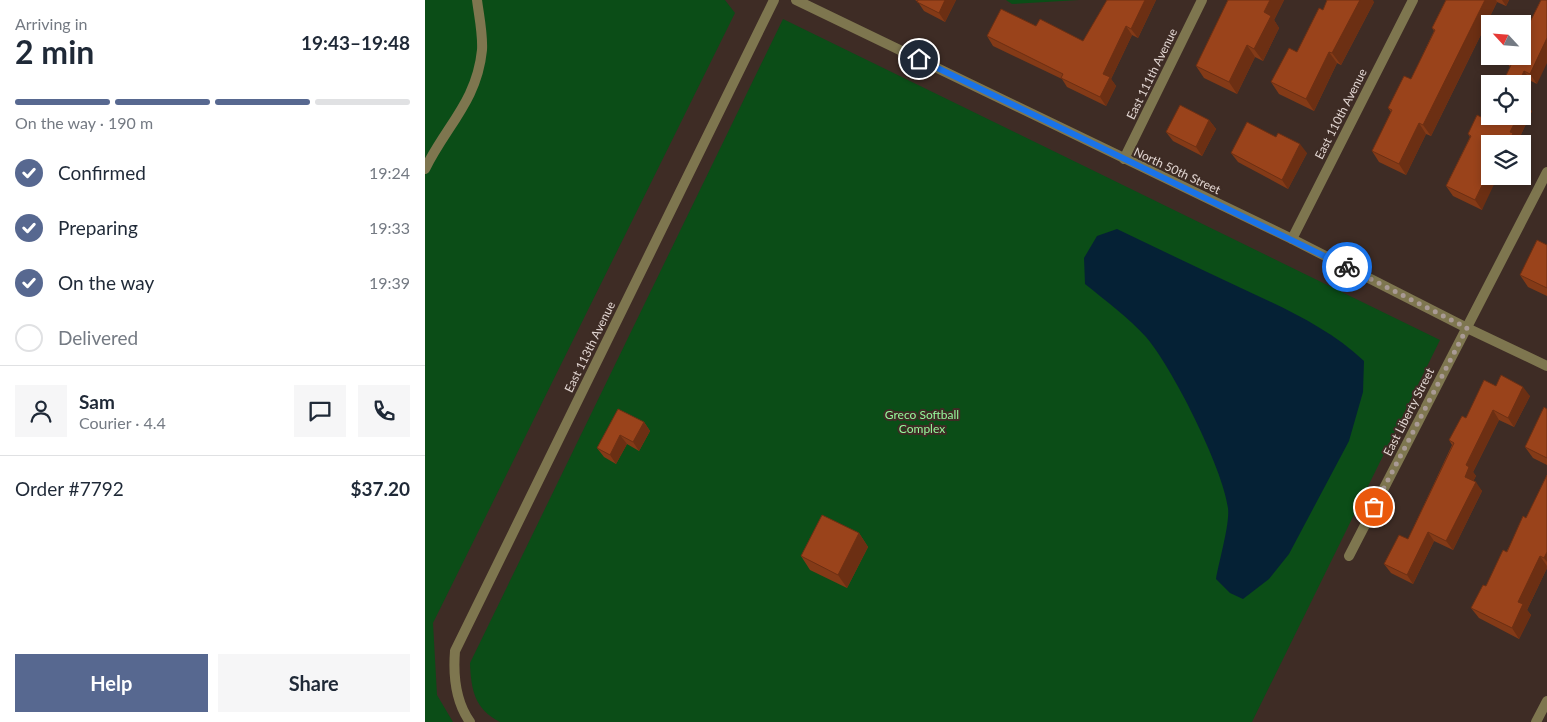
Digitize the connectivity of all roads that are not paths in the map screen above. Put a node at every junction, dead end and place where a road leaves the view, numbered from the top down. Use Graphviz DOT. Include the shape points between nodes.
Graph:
graph roads {
  1 [pos="477,0"];
  2 [pos="774,0"];
  3 [pos="796,0"];
  4 [pos="1202,0"];
  5 [pos="1413,0"];
  6 [pos="1123,159"];
  7 [pos="425,169"];
  8 [pos="1547,172"];
  9 [pos="1292,239"];
  10 [pos="1467,328"];
  11 [pos="1547,366"];
  12 [pos="1349,556"];
  13 [pos="1547,701"];
  14 [pos="470,722"];
  15 [pos="1536,722"];
  1 -- 7 [label="street" via="482,47 479,69 470,96"];
  2 -- 14 [label="street, East 113th Avenue" via="455,651 453,676 463,711"];
  3 -- 6 [label="street, North 50th Street"];
  4 -- 6 [label="street, East 111th Avenue"];
  5 -- 9 [label="street, East 110th Avenue"];
  6 -- 9 [label="street, North 50th Street"];
  8 -- 10 [label="street, East Liberty Street"];
  9 -- 10 [label="street, North 50th Street"];
  10 -- 11 [label="street, North 50th Street"];
  10 -- 12 [label="street, East Liberty Street"];
  13 -- 15 [label="street"];
}
